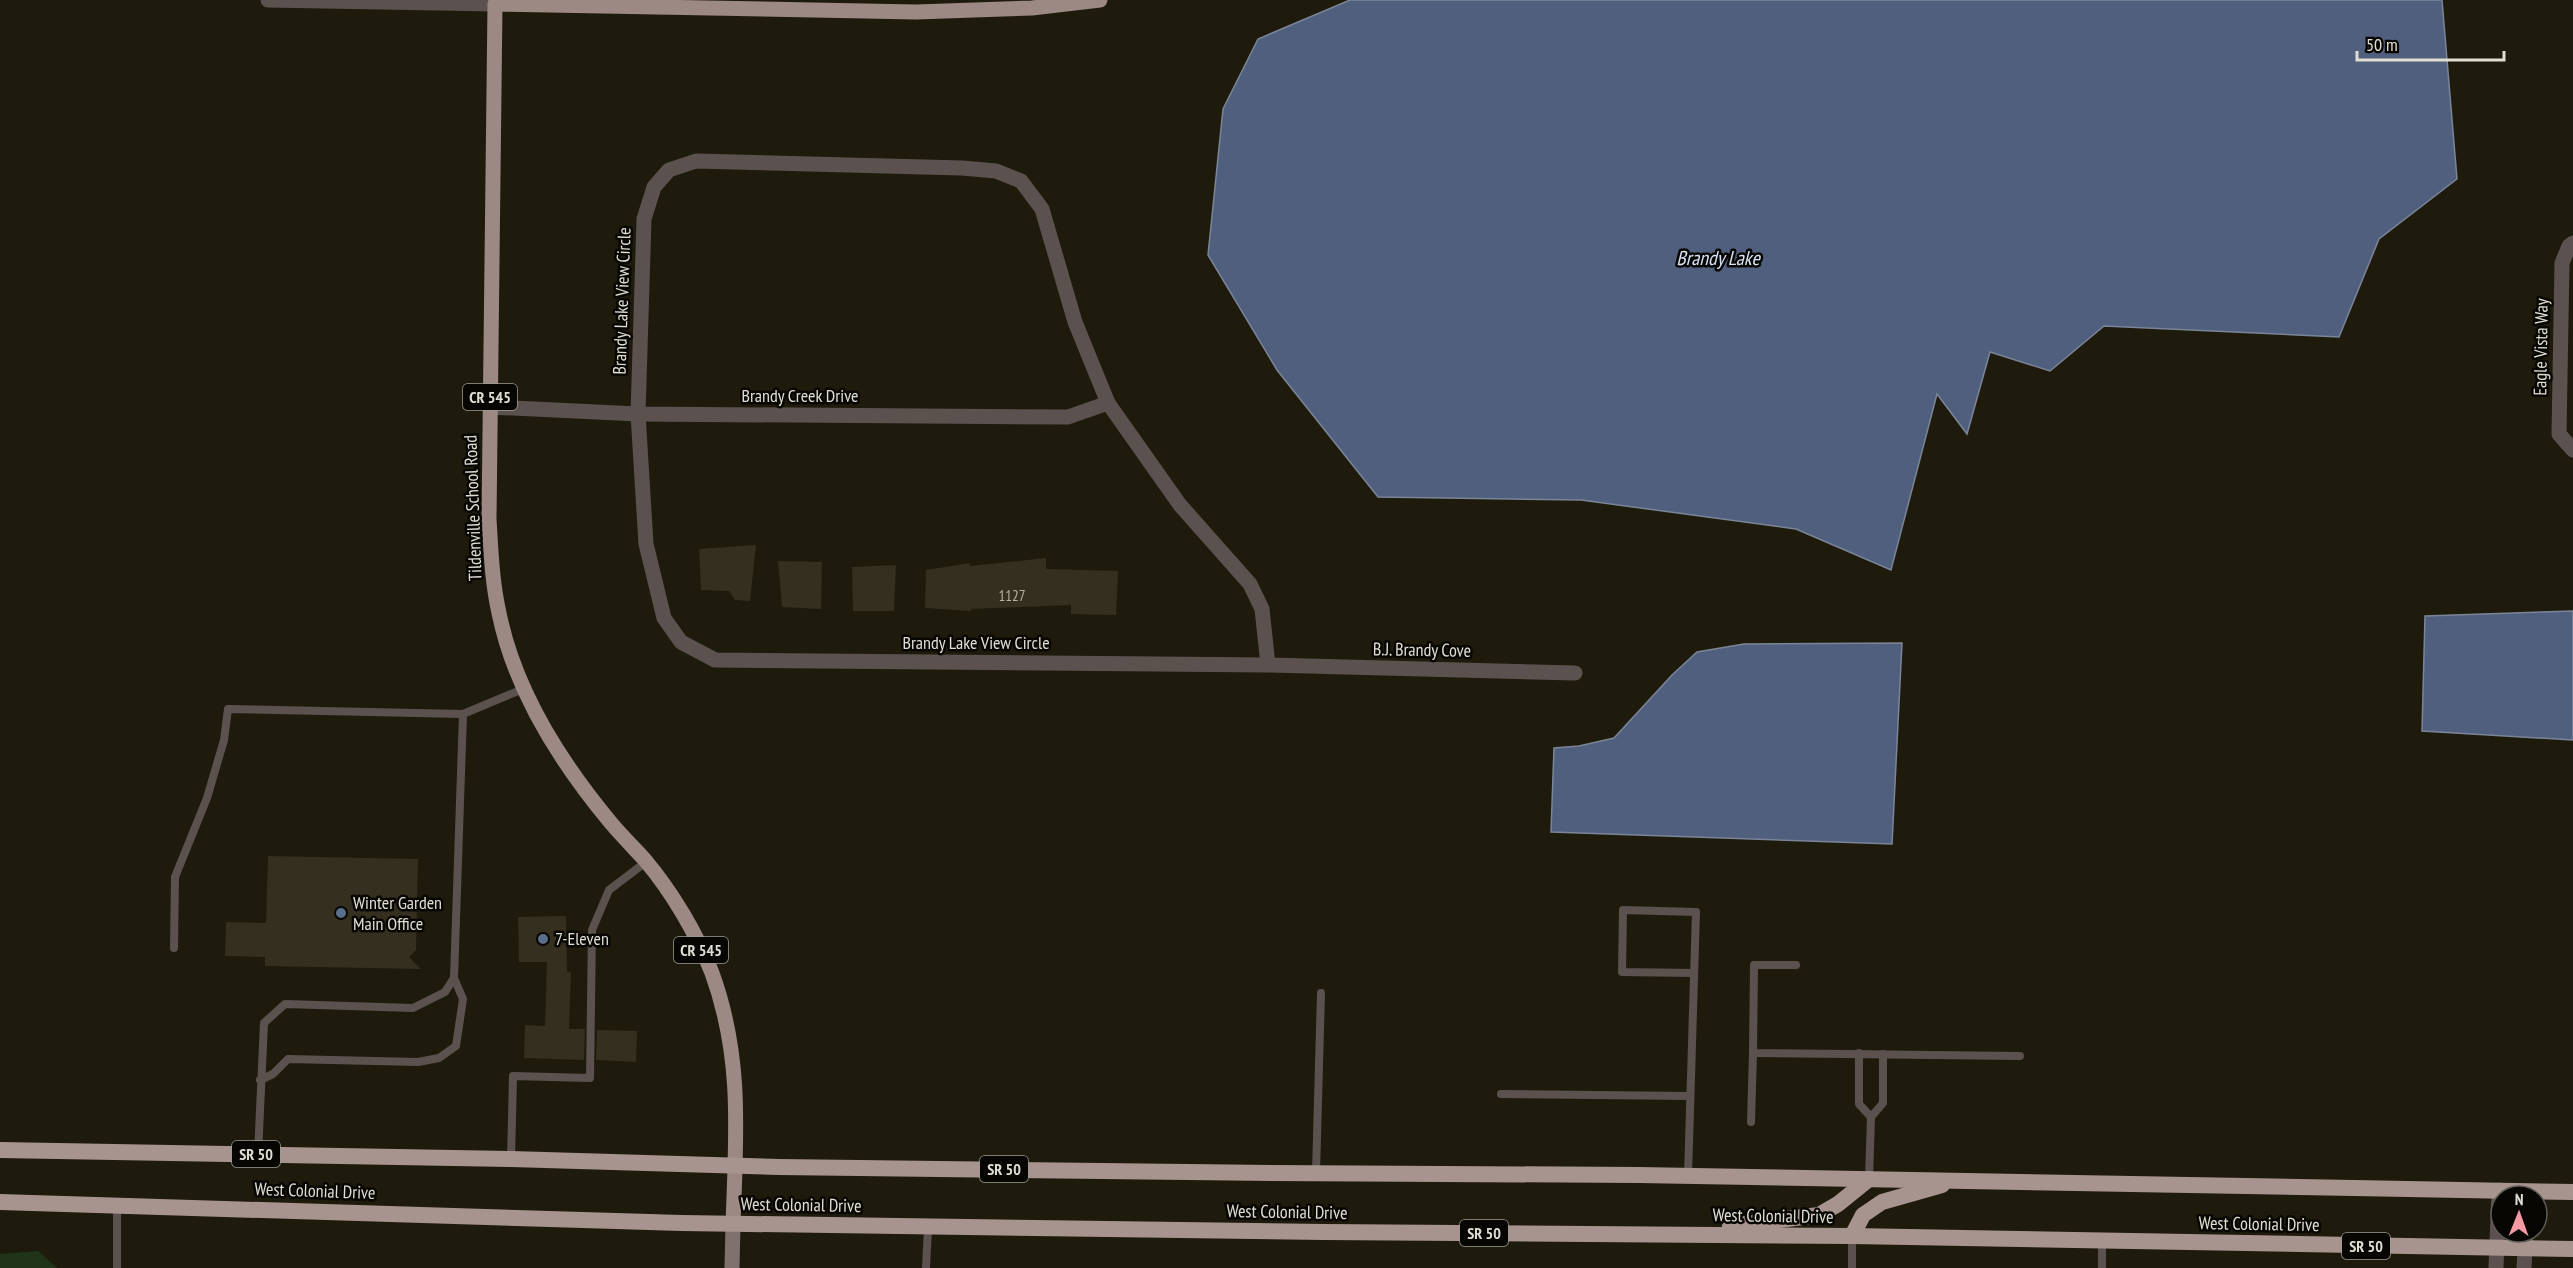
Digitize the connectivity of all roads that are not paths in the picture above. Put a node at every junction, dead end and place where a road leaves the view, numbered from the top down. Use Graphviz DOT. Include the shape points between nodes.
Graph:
graph roads {
  1 [pos="268,0"];
  2 [pos="1100,0"];
  3 [pos="495,2"];
  4 [pos="2573,243"];
  5 [pos="2566,372"];
  6 [pos="1108,403"];
  7 [pos="490,407"];
  8 [pos="638,414"];
  9 [pos="2573,450"];
  10 [pos="1268,665"];
  11 [pos="1575,673"];
  12 [pos="523,689"];
  13 [pos="463,714"];
  14 [pos="646,862"];
  15 [pos="174,948"];
  16 [pos="1796,965"];
  17 [pos="1694,973"];
  18 [pos="454,978"];
  19 [pos="1321,993"];
  20 [pos="1753,1053"];
  21 [pos="1859,1053"];
  22 [pos="1883,1054"];
  23 [pos="2020,1056"];
  24 [pos="260,1080"];
  25 [pos="1502,1094"];
  26 [pos="1690,1096"];
  27 [pos="1871,1117"];
  28 [pos="1750,1122"];
  29 [pos="0,1150"];
  30 [pos="258,1154"];
  31 [pos="511,1159"];
  32 [pos="735,1166"];
  33 [pos="1316,1173"];
  34 [pos="1688,1176"];
  35 [pos="1869,1179"];
  36 [pos="1960,1180"];
  37 [pos="2489,1190"];
  38 [pos="2573,1192"];
  39 [pos="2549,1193"];
  40 [pos="0,1202"];
  41 [pos="117,1204"];
  42 [pos="733,1224"];
  43 [pos="928,1227"];
  44 [pos="1667,1234"];
  45 [pos="1852,1236"];
  46 [pos="2102,1240"];
  47 [pos="2497,1244"];
  48 [pos="2511,1244"];
  49 [pos="2525,1244"];
  50 [pos="2544,1244"];
  51 [pos="2497,1248"];
  52 [pos="2573,1250"];
  53 [pos="117,1268"];
  54 [pos="732,1268"];
  55 [pos="926,1268"];
  56 [pos="1852,1268"];
  57 [pos="2102,1268"];
  58 [pos="2496,1268"];
  59 [pos="2524,1268"];
  1 -- 3 [label="street"];
  2 -- 3 [label="main road" via="1032,8 916,12"];
  3 -- 7 [label="main road, Tildenville School Road / CR 545"];
  4 -- 5 [label="street, Eagle Vista Way" via="2562,263"];
  5 -- 9 [label="street, Eagle Vista Way" via="2559,434"];
  6 -- 8 [label="street, Brandy Creek Drive" via="1068,417"];
  6 -- 8 [label="street, Brandy Lake View Circle" via="1075,322 1042,208 1021,181 996,171 962,168 696,161 669,170 654,187 644,219"];
  6 -- 10 [label="street, Brandy Lake View Circle" via="1180,505 1250,584 1262,609"];
  7 -- 8 [label="street, Brandy Creek Drive"];
  7 -- 12 [label="main road, Tildenville School Road / CR 545" via="492,571 499,616"];
  8 -- 10 [label="street, Brandy Lake View Circle" via="646,544 664,618 681,642 715,660"];
  10 -- 11 [label="street, B.J. Brandy Cove"];
  12 -- 13 [label="lane"];
  12 -- 14 [label="main road, Tildenville School Road / CR 545" via="572,773"];
  13 -- 15 [label="lane" via="228,709 224,740 207,798 175,877"];
  13 -- 18 [label="lane"];
  14 -- 31 [label="lane" via="609,890 592,930 591,1078 513,1076"];
  14 -- 32 [label="main road, Tildenville School Road / CR 545" via="697,941 723,1008 735,1072"];
  16 -- 20 [label="lane" via="1754,965"];
  17 -- 17 [label="lane" via="1696,912 1623,910 1623,972"];
  17 -- 26 [label="lane"];
  18 -- 24 [label="lane" via="445,992 413,1008 285,1004 264,1023"];
  18 -- 24 [label="lane" via="463,999 456,1046 439,1058 418,1062 288,1059"];
  19 -- 33 [label="lane"];
  20 -- 21 [label="lane"];
  20 -- 28 [label="lane"];
  21 -- 22 [label="lane"];
  21 -- 27 [label="lane" via="1859,1104"];
  22 -- 23 [label="lane"];
  22 -- 27 [label="lane" via="1883,1103"];
  24 -- 30 [label="lane"];
  25 -- 26 [label="lane"];
  26 -- 34 [label="lane"];
  27 -- 35 [label="lane"];
  29 -- 30 [label="highway, West Colonial Drive / SR 50"];
  30 -- 31 [label="highway, West Colonial Drive / SR 50"];
  31 -- 32 [label="highway, West Colonial Drive / SR 50"];
  32 -- 33 [label="highway, West Colonial Drive / SR 50"];
  32 -- 42 [label="main road, CR 545"];
  33 -- 34 [label="highway, West Colonial Drive / SR 50"];
  34 -- 35 [label="highway, West Colonial Drive / SR 50"];
  35 -- 36 [label="highway, West Colonial Drive / SR 50"];
  35 -- 44 [label="highway" via="1819,1215"];
  36 -- 37 [label="highway, West Colonial Drive / SR 50"];
  36 -- 45 [label="highway" via="1882,1202 1863,1215"];
  38 -- 39 [label="highway, West Colonial Drive / SR 50"];
  40 -- 41 [label="highway, West Colonial Drive / SR 50"];
  41 -- 42 [label="highway, West Colonial Drive / SR 50"];
  41 -- 53 [label="lane"];
  42 -- 43 [label="highway, West Colonial Drive / SR 50"];
  42 -- 54 [label="main road, CR 545"];
  43 -- 44 [label="highway, West Colonial Drive / SR 50"];
  43 -- 55 [label="lane"];
  44 -- 45 [label="highway, West Colonial Drive / SR 50"];
  45 -- 46 [label="highway, West Colonial Drive / SR 50"];
  45 -- 56 [label="lane"];
  46 -- 51 [label="highway, West Colonial Drive / SR 50"];
  46 -- 57 [label="lane"];
  47 -- 51 [label="street"];
  48 -- 51 [label="highway, West Colonial Drive / SR 50"];
  49 -- 59 [label="street"];
  50 -- 52 [label="highway, West Colonial Drive / SR 50"];
  51 -- 58 [label="street"];
}
